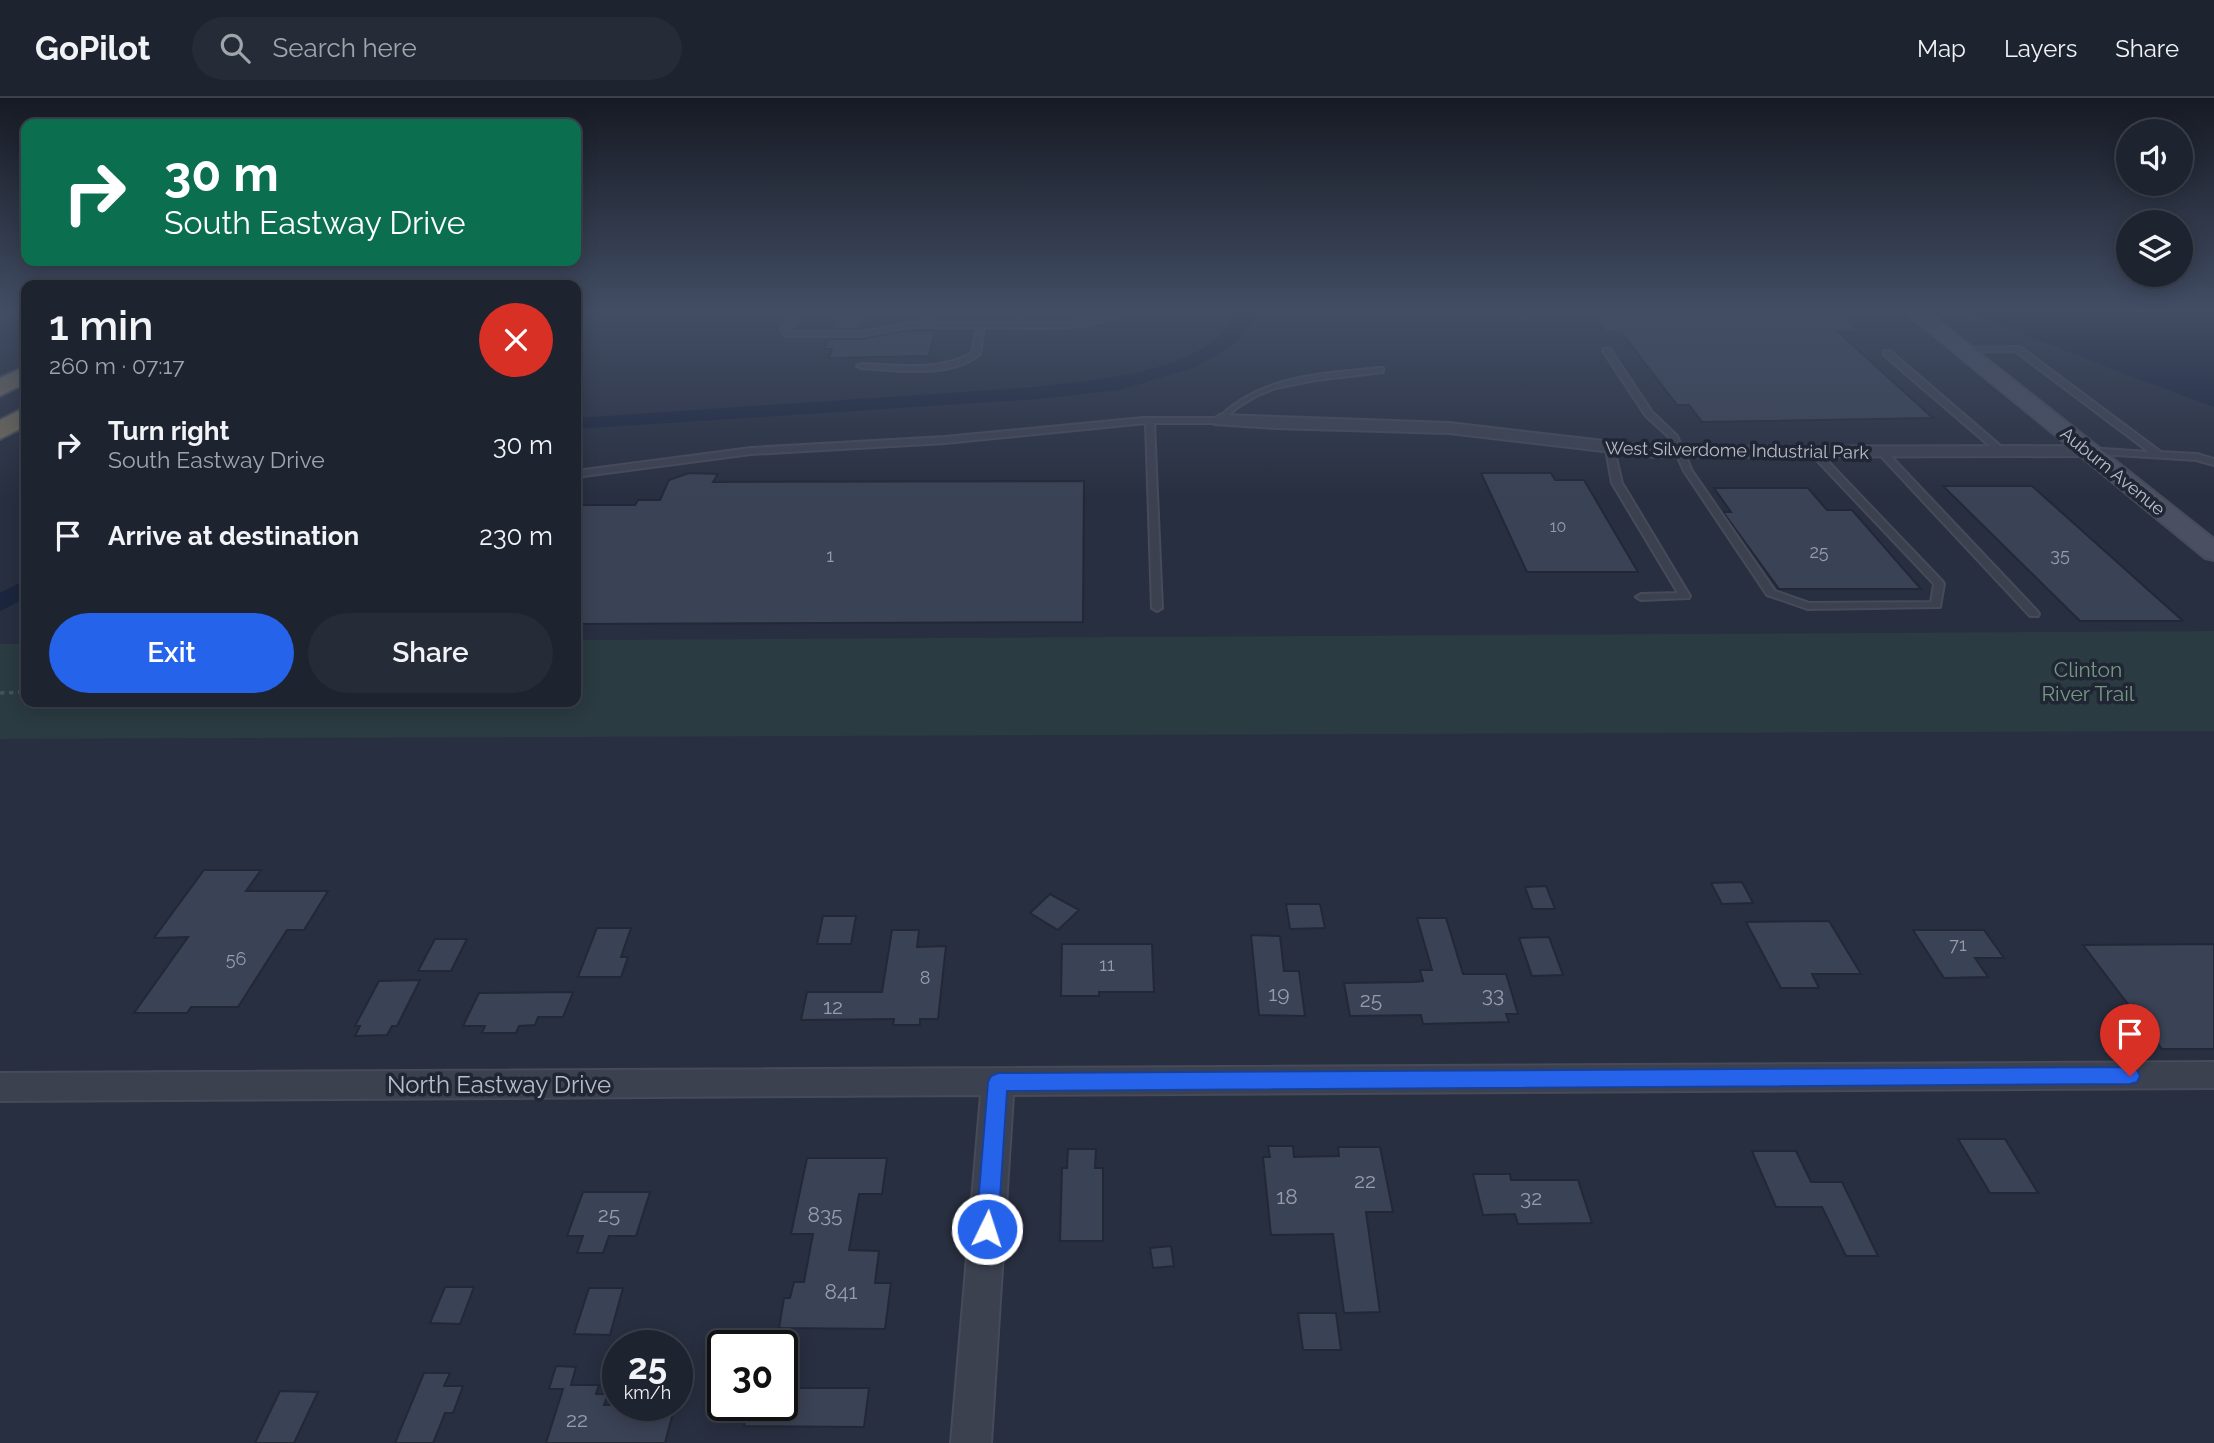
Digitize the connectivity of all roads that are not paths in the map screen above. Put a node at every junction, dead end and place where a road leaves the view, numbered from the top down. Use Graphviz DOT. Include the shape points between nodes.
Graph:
graph roads {
  1 [pos="1351,374"];
  2 [pos="1622,374"];
  3 [pos="1911,374"];
  4 [pos="1992,374"];
  5 [pos="2050,374"];
  6 [pos="21,376"];
  7 [pos="0,388"];
  8 [pos="21,418"];
  9 [pos="1220,420"];
  10 [pos="1150,421"];
  11 [pos="0,431"];
  12 [pos="1610,449"];
  13 [pos="1881,451"];
  14 [pos="2001,451"];
  15 [pos="2088,451"];
  16 [pos="1679,452"];
  17 [pos="1813,452"];
  18 [pos="2158,454"];
  19 [pos="2214,463"];
  20 [pos="581,473"];
  21 [pos="2214,552"];
  22 [pos="1641,597"];
  23 [pos="1157,608"];
  24 [pos="2034,614"];
  25 [pos="2214,1075"];
  26 [pos="998,1082"];
  27 [pos="0,1087"];
  28 [pos="971,1443"];
  1 -- 9 [label="lane" via="1264,390"];
  2 -- 16 [label="lane" via="1649,414 1673,436"];
  3 -- 14 [label="lane"];
  4 -- 15 [label="main road, Auburn Avenue"];
  5 -- 18 [label="lane"];
  6 -- 7 [label="highway"];
  8 -- 11 [label="highway"];
  9 -- 10 [label="lane"];
  9 -- 12 [label="street, West Silverdome Industrial Park" via="1455,428"];
  10 -- 20 [label="lane" via="945,440 751,451"];
  10 -- 23 [label="lane"];
  12 -- 16 [label="street, West Silverdome Industrial Park"];
  12 -- 22 [label="lane" via="1617,484 1685,597"];
  13 -- 14 [label="street, West Silverdome Industrial Park"];
  13 -- 17 [label="street, West Silverdome Industrial Park"];
  13 -- 24 [label="lane"];
  14 -- 15 [label="street, West Silverdome Industrial Park"];
  15 -- 18 [label="lane"];
  15 -- 21 [label="main road, Auburn Avenue"];
  16 -- 17 [label="street, West Silverdome Industrial Park"];
  16 -- 17 [label="lane" via="1771,593 1808,606 1936,605 1940,584"];
  18 -- 19 [label="lane"];
  25 -- 26 [label="street, North Eastway Drive"];
  26 -- 27 [label="street, North Eastway Drive"];
  26 -- 28 [label="street"];
}
